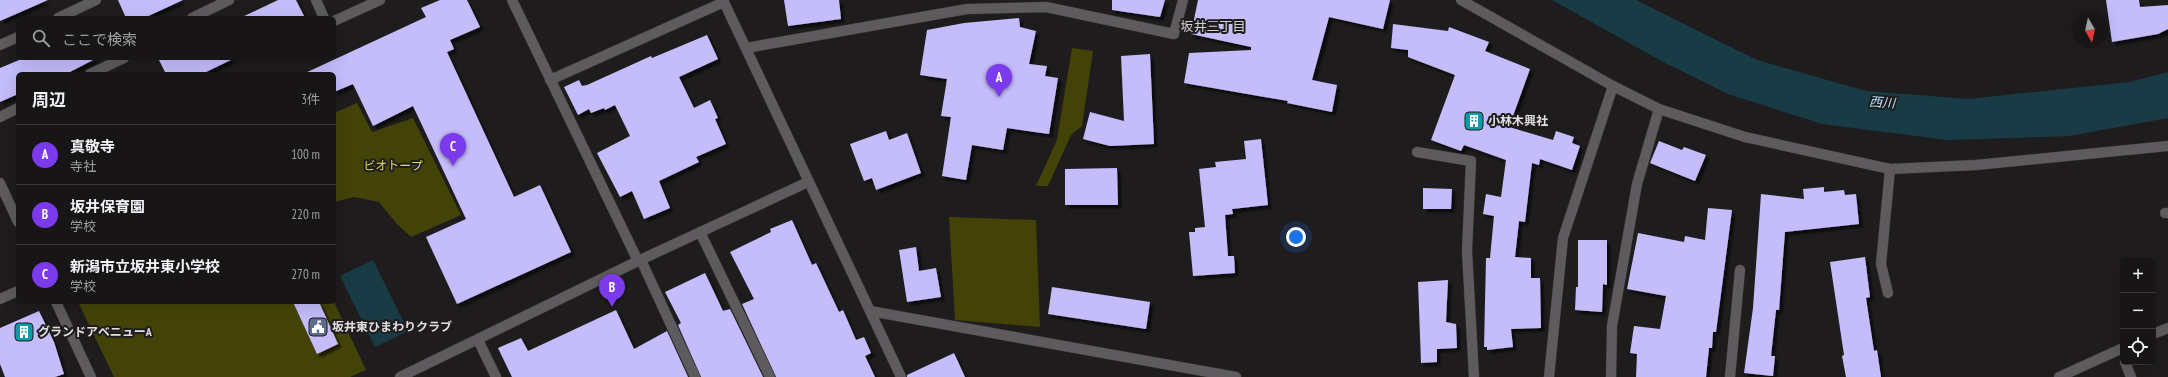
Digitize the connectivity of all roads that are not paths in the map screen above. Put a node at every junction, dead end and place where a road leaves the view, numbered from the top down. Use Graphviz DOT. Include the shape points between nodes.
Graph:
graph roads {
  1 [pos="96,0"];
  2 [pos="229,0"];
  3 [pos="316,0"];
  4 [pos="380,0"];
  5 [pos="512,0"];
  6 [pos="1183,0"];
  7 [pos="1461,0"];
  8 [pos="724,1"];
  9 [pos="1047,4"];
  10 [pos="62,16"];
  11 [pos="196,16"];
  12 [pos="323,16"];
  13 [pos="336,20"];
  14 [pos="16,38"];
  15 [pos="0,45"];
  16 [pos="746,48"];
  17 [pos="120,60"];
  18 [pos="94,72"];
  19 [pos="550,80"];
  20 [pos="1612,86"];
  21 [pos="16,109"];
  22 [pos="1659,109"];
  23 [pos="0,117"];
  24 [pos="2168,146"];
  25 [pos="1417,152"];
  26 [pos="1890,170"];
  27 [pos="808,182"];
  28 [pos="0,183"];
  29 [pos="16,218"];
  30 [pos="700,232"];
  31 [pos="639,260"];
  32 [pos="1740,270"];
  33 [pos="16,292"];
  34 [pos="1888,293"];
  35 [pos="0,299"];
  36 [pos="57,304"];
  37 [pos="870,311"];
  38 [pos="2168,328"];
  39 [pos="2156,333"];
  40 [pos="478,340"];
  41 [pos="2120,353"];
  42 [pos="2126,365"];
  43 [pos="91,377"];
  44 [pos="400,377"];
  45 [pos="496,377"];
  46 [pos="695,377"];
  47 [pos="770,377"];
  48 [pos="901,377"];
  49 [pos="1236,377"];
  50 [pos="1474,377"];
  51 [pos="1549,377"];
  52 [pos="1611,377"];
  53 [pos="1730,377"];
  54 [pos="2059,377"];
  55 [pos="2132,377"];
  1 -- 10 [label="street"];
  2 -- 11 [label="street"];
  3 -- 12 [label="street"];
  4 -- 13 [label="street"];
  5 -- 19 [label="street"];
  6 -- 9 [label="street" via="1174,34"];
  7 -- 20 [label="street"];
  8 -- 16 [label="street"];
  8 -- 19 [label="street"];
  9 -- 16 [label="street" via="967,9"];
  14 -- 15 [label="street"];
  16 -- 27 [label="street"];
  17 -- 18 [label="street"];
  19 -- 31 [label="street"];
  20 -- 22 [label="street"];
  20 -- 51 [label="street" via="1563,238"];
  21 -- 23 [label="street"];
  22 -- 26 [label="street" via="1746,137"];
  22 -- 52 [label="street" via="1637,184 1612,326"];
  24 -- 26 [label="street" via="1976,165"];
  25 -- 50 [label="street" via="1471,161 1467,251"];
  26 -- 34 [label="street" via="1881,264"];
  27 -- 30 [label="street"];
  27 -- 37 [label="street"];
  28 -- 29 [label="street"];
  30 -- 31 [label="street"];
  30 -- 47 [label="street"];
  31 -- 40 [label="street"];
  31 -- 46 [label="street"];
  32 -- 53 [label="street"];
  33 -- 35 [label="street"];
  36 -- 43 [label="street"];
  37 -- 48 [label="street"];
  37 -- 49 [label="street"];
  38 -- 39 [label="street"];
  40 -- 44 [label="street"];
  40 -- 45 [label="street"];
  41 -- 54 [label="street"];
  42 -- 55 [label="street"];
}
